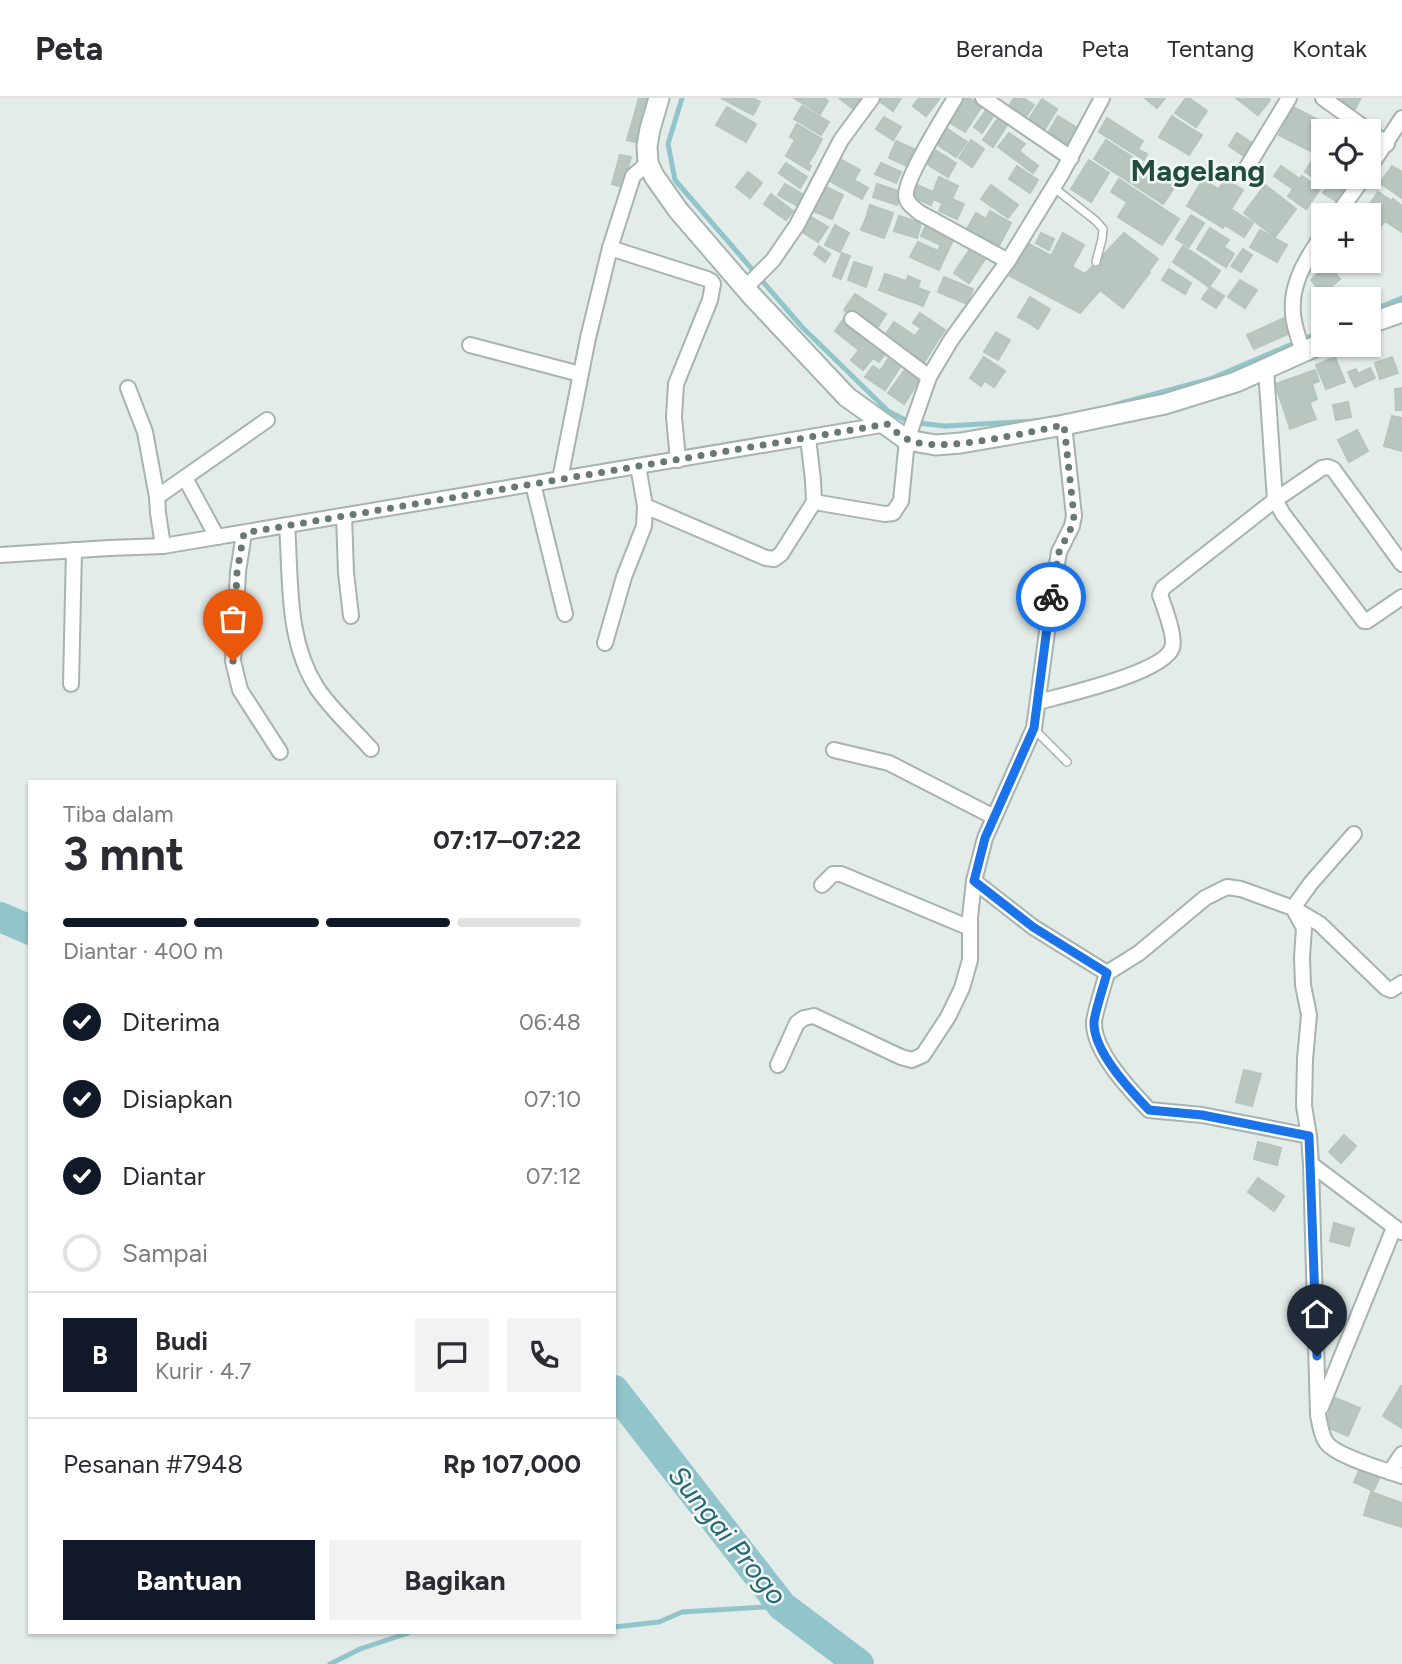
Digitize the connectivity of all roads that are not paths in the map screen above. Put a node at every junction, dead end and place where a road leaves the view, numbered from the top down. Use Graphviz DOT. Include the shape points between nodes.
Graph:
graph roads {
  1 [pos="659,98"];
  2 [pos="872,98"];
  3 [pos="955,98"];
  4 [pos="983,98"];
  5 [pos="1102,98"];
  6 [pos="1289,98"];
  7 [pos="1323,98"];
  8 [pos="1402,118"];
  9 [pos="1387,144"];
  10 [pos="1381,152"];
  11 [pos="1071,158"];
  12 [pos="648,163"];
  13 [pos="1246,169"];
  14 [pos="1053,187"];
  15 [pos="610,248"];
  16 [pos="1311,253"];
  17 [pos="1008,261"];
  18 [pos="1096,262"];
  19 [pos="750,283"];
  20 [pos="1402,313"];
  21 [pos="852,318"];
  22 [pos="1381,320"];
  23 [pos="1300,343"];
  24 [pos="1311,343"];
  25 [pos="470,345"];
  26 [pos="1266,369"];
  27 [pos="580,374"];
  28 [pos="929,377"];
  29 [pos="128,388"];
  30 [pos="267,420"];
  31 [pos="887,424"];
  32 [pos="1064,425"];
  33 [pos="908,436"];
  34 [pos="808,438"];
  35 [pos="678,460"];
  36 [pos="638,466"];
  37 [pos="185,478"];
  38 [pos="560,479"];
  39 [pos="533,484"];
  40 [pos="157,497"];
  41 [pos="1275,500"];
  42 [pos="814,502"];
  43 [pos="645,506"];
  44 [pos="344,516"];
  45 [pos="287,525"];
  46 [pos="244,533"];
  47 [pos="217,537"];
  48 [pos="163,546"];
  49 [pos="74,550"];
  50 [pos="0,555"];
  51 [pos="1402,564"];
  52 [pos="1402,597"];
  53 [pos="565,614"];
  54 [pos="351,616"];
  55 [pos="605,643"];
  56 [pos="71,684"];
  57 [pos="1038,702"];
  58 [pos="1034,728"];
  59 [pos="371,749"];
  60 [pos="834,750"];
  61 [pos="280,752"];
  62 [pos="1066,762"];
  63 [pos="994,817"];
  64 [pos="1354,834"];
  65 [pos="974,881"];
  66 [pos="822,885"];
  67 [pos="1293,908"];
  68 [pos="970,928"];
  69 [pos="1107,973"];
  70 [pos="1402,983"];
  71 [pos="778,1065"];
  72 [pos="1309,1136"];
  73 [pos="1311,1164"];
  74 [pos="1398,1231"];
  75 [pos="1318,1415"];
  76 [pos="1402,1454"];
  77 [pos="1396,1474"];
  1 -- 12 [label="main road" via="647,146"];
  2 -- 19 [label="street" via="841,140 797,225"];
  3 -- 17 [label="street" via="925,150 906,197 920,213"];
  4 -- 11 [label="street"];
  5 -- 11 [label="street"];
  6 -- 13 [label="street"];
  7 -- 9 [label="street"];
  8 -- 9 [label="street"];
  9 -- 10 [label="street"];
  11 -- 14 [label="street"];
  12 -- 15 [label="street" via="633,176"];
  12 -- 19 [label="main road" via="678,210"];
  14 -- 17 [label="street"];
  14 -- 18 [label="lane" via="1103,229"];
  15 -- 27 [label="street"];
  15 -- 35 [label="street" via="713,284 676,384"];
  16 -- 23 [label="street" via="1294,290 1294,323"];
  17 -- 28 [label="street"];
  19 -- 31 [label="main road" via="847,397"];
  20 -- 22 [label="main road"];
  21 -- 28 [label="street"];
  23 -- 24 [label="main road"];
  23 -- 26 [label="main road"];
  25 -- 27 [label="street"];
  26 -- 32 [label="main road" via="1165,404"];
  26 -- 41 [label="street"];
  27 -- 38 [label="street"];
  28 -- 33 [label="street"];
  29 -- 40 [label="street" via="145,432"];
  30 -- 37 [label="street"];
  31 -- 33 [label="main road"];
  31 -- 34 [label="street"];
  32 -- 33 [label="main road" via="961,443 936,444"];
  32 -- 57 [label="street" via="1074,516 1059,552"];
  33 -- 42 [label="street" via="901,501 893,513"];
  34 -- 35 [label="street"];
  34 -- 42 [label="street"];
  35 -- 36 [label="street"];
  36 -- 38 [label="street"];
  36 -- 43 [label="street"];
  37 -- 40 [label="street"];
  37 -- 47 [label="street"];
  38 -- 39 [label="street"];
  39 -- 44 [label="street"];
  39 -- 53 [label="street"];
  40 -- 48 [label="street"];
  41 -- 51 [label="street" via="1322,468 1333,469"];
  41 -- 52 [label="street" via="1364,621"];
  41 -- 57 [label="street" via="1163,588 1160,595 1174,642 1162,660 1124,678"];
  42 -- 43 [label="street" via="774,559"];
  43 -- 55 [label="street" via="644,526"];
  44 -- 45 [label="street"];
  44 -- 54 [label="street"];
  45 -- 46 [label="street"];
  45 -- 59 [label="street" via="292,613 305,666 318,690"];
  46 -- 47 [label="street"];
  46 -- 61 [label="street" via="237,572 233,661 240,690"];
  47 -- 48 [label="street"];
  48 -- 49 [label="street"];
  49 -- 50 [label="street"];
  49 -- 56 [label="street"];
  57 -- 58 [label="street"];
  58 -- 62 [label="lane"];
  58 -- 63 [label="street"];
  60 -- 63 [label="street" via="889,763"];
  63 -- 65 [label="street"];
  64 -- 67 [label="street"];
  65 -- 68 [label="street"];
  65 -- 69 [label="street" via="1033,927"];
  66 -- 68 [label="street" via="832,874 841,874"];
  67 -- 69 [label="street" via="1227,887 1205,898 1139,953"];
  67 -- 70 [label="street" via="1320,924 1386,988"];
  67 -- 72 [label="street" via="1304,928 1303,985 1309,1014 1304,1107"];
  68 -- 71 [label="street" via="970,960 962,988 923,1055 912,1060 901,1057 814,1016 797,1023"];
  69 -- 72 [label="street" via="1094,1022 1099,1045 1123,1083 1149,1110 1202,1115"];
  72 -- 73 [label="street"];
  73 -- 74 [label="street"];
  73 -- 75 [label="street"];
  74 -- 75 [label="street"];
  75 -- 77 [label="street" via="1326,1443 1336,1451"];
  76 -- 77 [label="street"];
}
